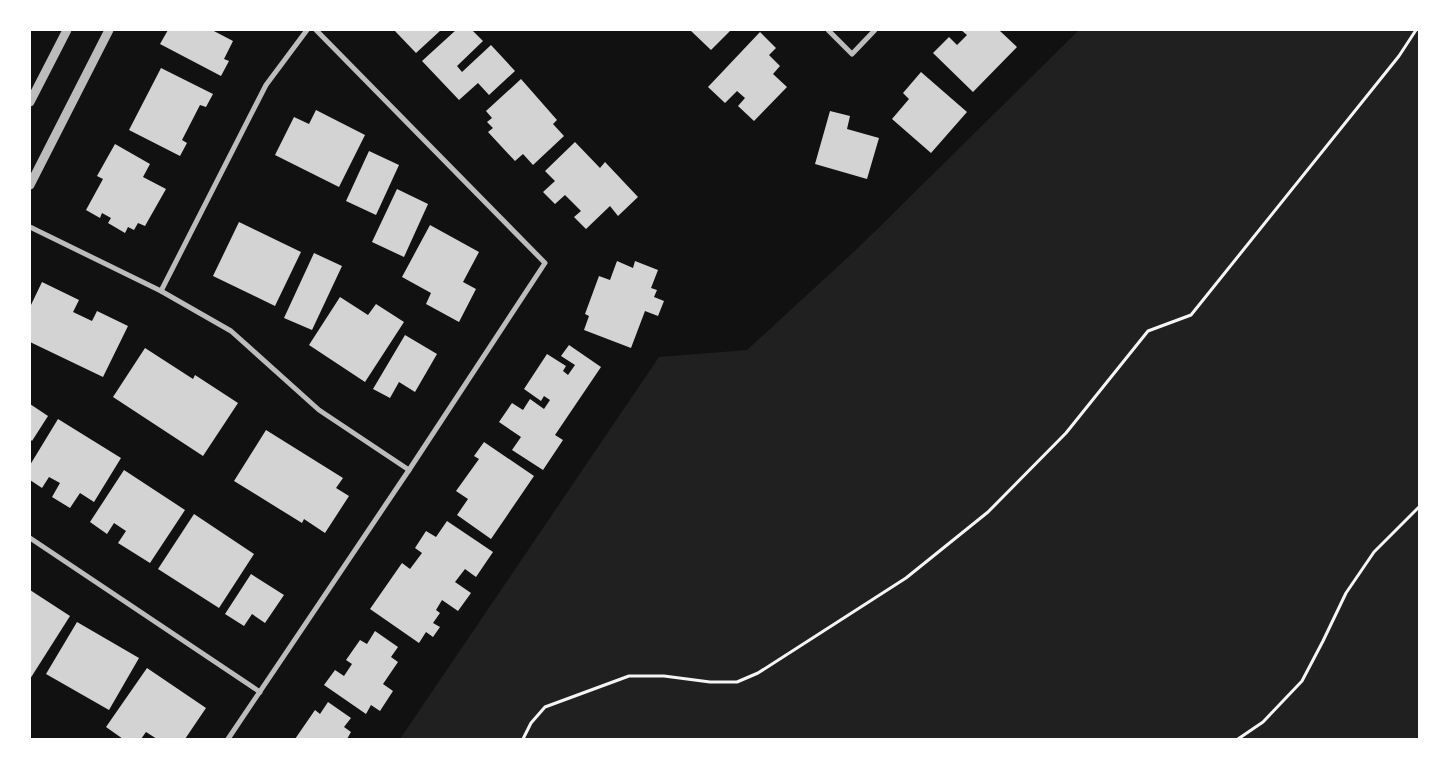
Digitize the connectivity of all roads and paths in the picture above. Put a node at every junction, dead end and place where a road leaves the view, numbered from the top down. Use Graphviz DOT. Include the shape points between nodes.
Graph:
graph roads {
  1 [pos="67,30"];
  2 [pos="109,30"];
  3 [pos="307,30"];
  4 [pos="316,30"];
  5 [pos="828,30"];
  6 [pos="875,30"];
  7 [pos="1416,30"];
  8 [pos="30,102"];
  9 [pos="30,184"];
  10 [pos="30,227"];
  11 [pos="161,291"];
  12 [pos="409,470"];
  13 [pos="1419,507"];
  14 [pos="30,538"];
  15 [pos="260,692"];
  16 [pos="228,739"];
  17 [pos="524,739"];
  18 [pos="1238,739"];
  1 -- 8 [label="street"];
  2 -- 9 [label="street"];
  3 -- 11 [label="street" via="266,85"];
  4 -- 12 [label="street" via="545,263"];
  5 -- 6 [label="street" via="852,54"];
  7 -- 17 [label="path" via="1399,56 1191,315 1148,331 1060,440 988,512 906,578 758,674 737,682 629,676 545,707"];
  10 -- 11 [label="street"];
  11 -- 12 [label="street" via="231,331 319,410"];
  12 -- 15 [label="street"];
  13 -- 18 [label="path" via="1374,552 1346,593 1302,680 1262,722"];
  14 -- 15 [label="street"];
  15 -- 16 [label="street"];
}
